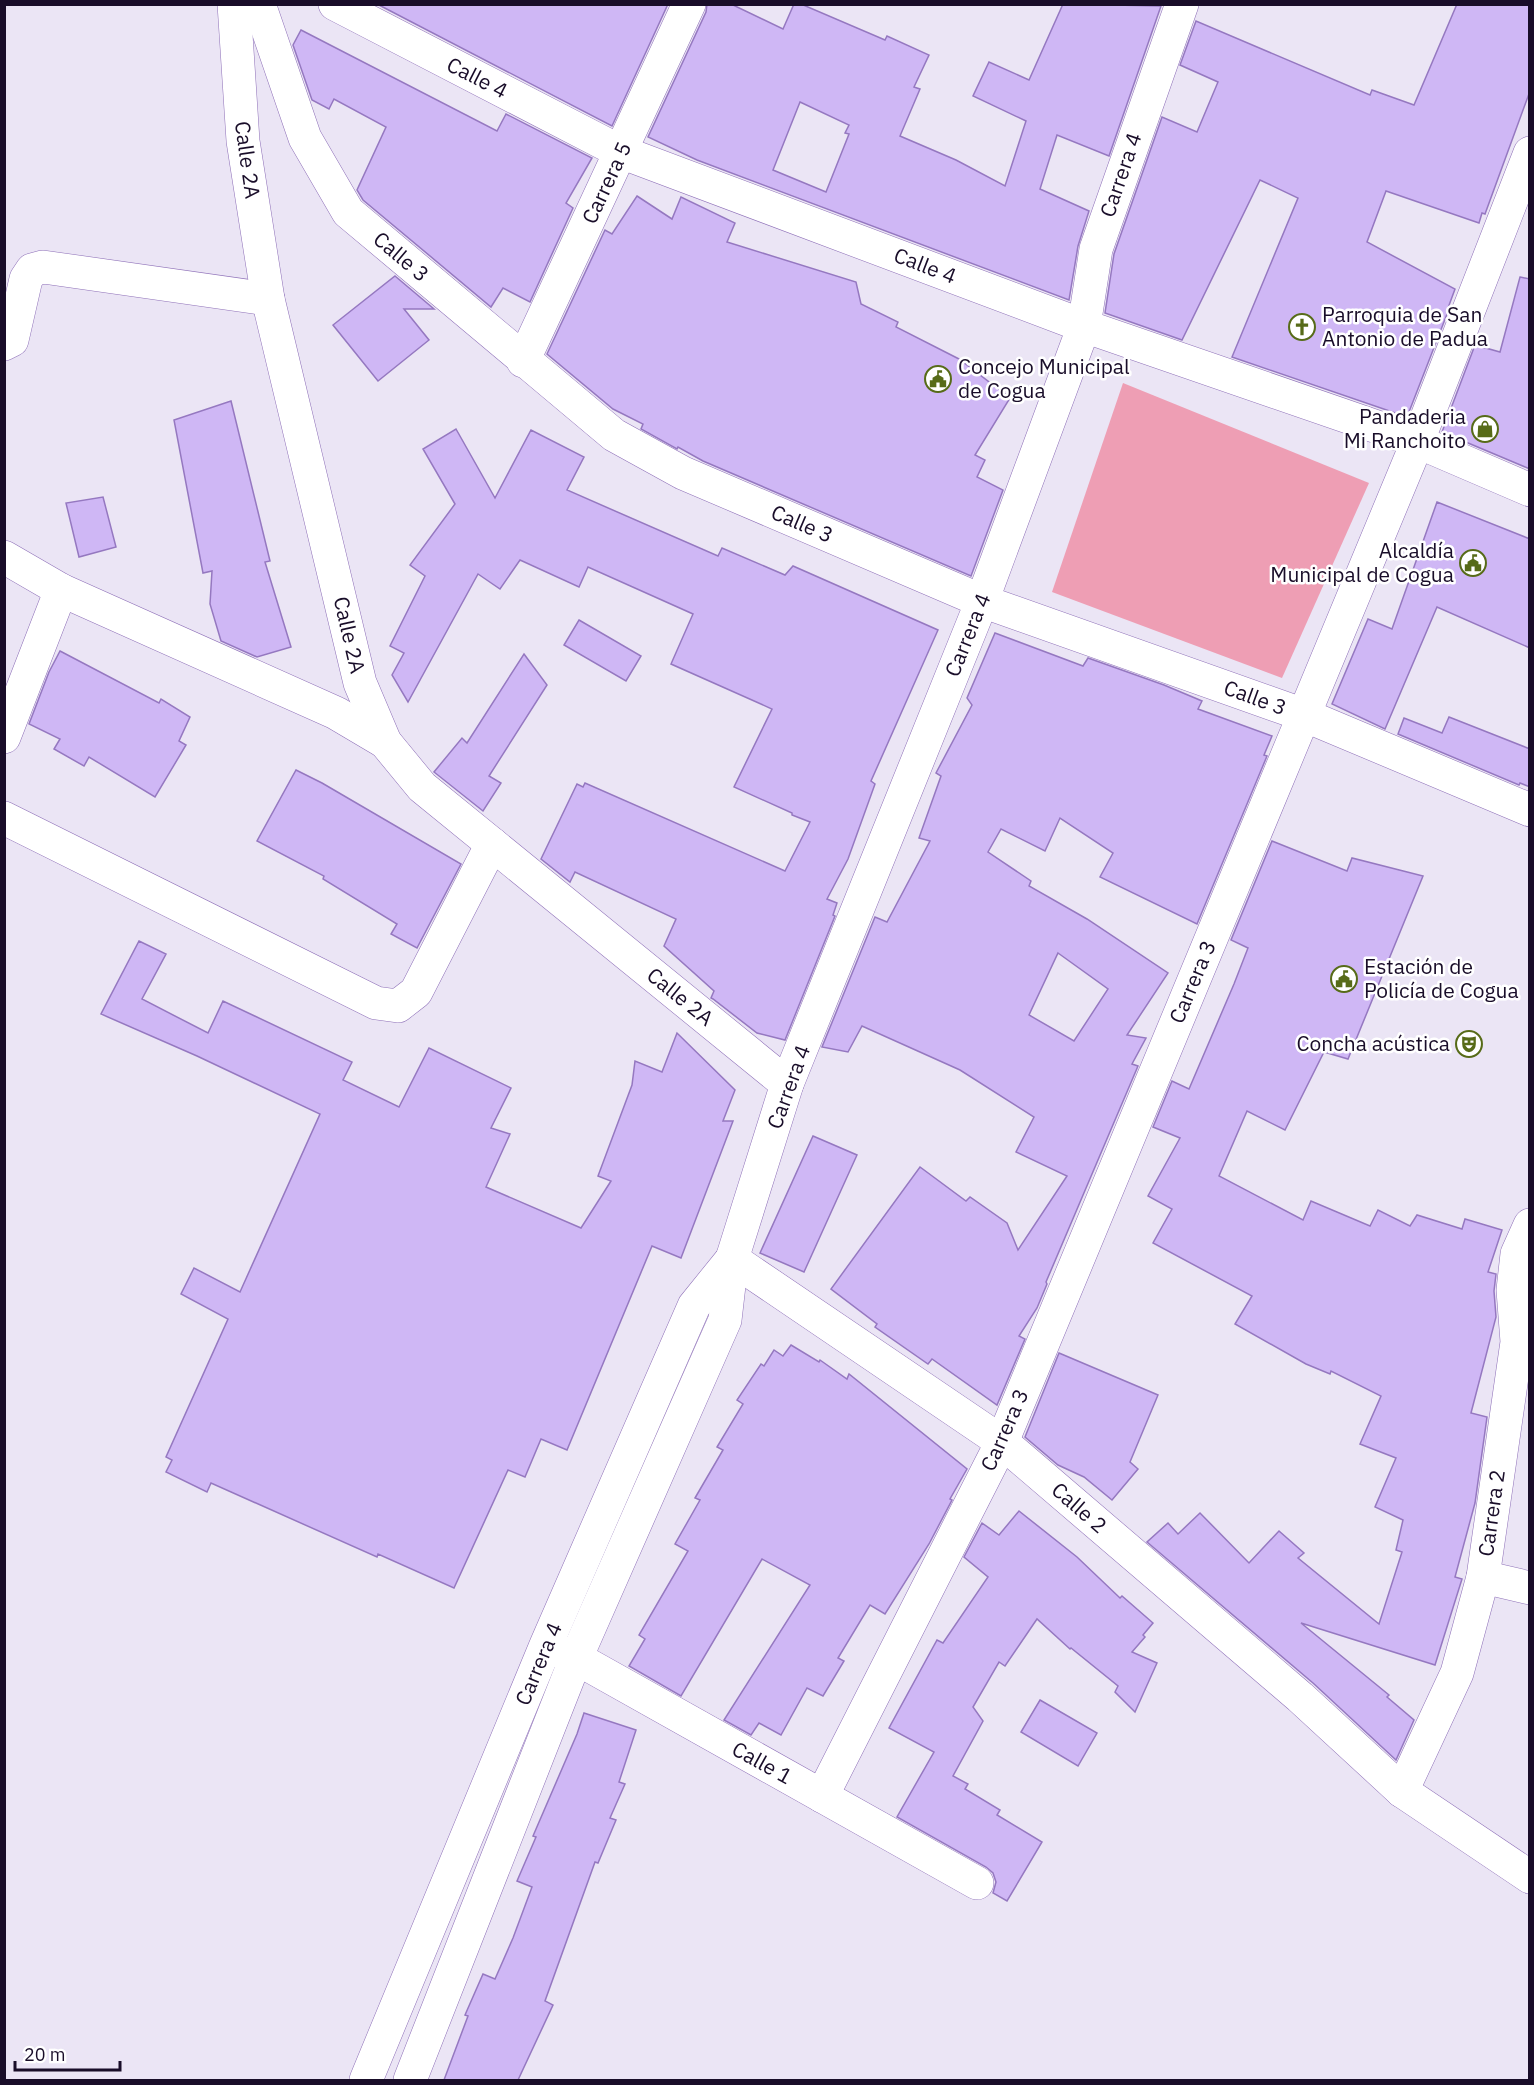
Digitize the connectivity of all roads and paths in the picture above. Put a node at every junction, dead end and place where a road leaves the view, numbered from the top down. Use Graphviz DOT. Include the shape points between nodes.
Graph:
graph roads {
  1 [pos="234,4"];
  2 [pos="259,4"];
  3 [pos="335,4"];
  4 [pos="689,4"];
  5 [pos="1182,4"];
  6 [pos="621,152"];
  7 [pos="1530,153"];
  8 [pos="268,298"];
  9 [pos="1084,326"];
  10 [pos="4,344"];
  11 [pos="523,361"];
  12 [pos="1417,443"];
  13 [pos="1530,490"];
  14 [pos="4,557"];
  15 [pos="61,590"];
  16 [pos="982,601"];
  17 [pos="1304,715"];
  18 [pos="4,737"];
  19 [pos="385,742"];
  20 [pos="1530,810"];
  21 [pos="4,818"];
  22 [pos="492,844"];
  23 [pos="788,1084"];
  24 [pos="1530,1225"];
  25 [pos="732,1259"];
  26 [pos="1523,1343"];
  27 [pos="1002,1442"];
  28 [pos="1483,1577"];
  29 [pos="1530,1588"];
  30 [pos="546,1645"];
  31 [pos="576,1658"];
  32 [pos="1402,1791"];
  33 [pos="822,1796"];
  34 [pos="454,1871"];
  35 [pos="1530,1877"];
  36 [pos="489,1882"];
  37 [pos="977,1883"];
  38 [pos="366,2080"];
  39 [pos="410,2080"];
  1 -- 8 [label="street, Calle 2A" via="243,141"];
  2 -- 11 [label="street, Calle 3" via="304,138 348,212"];
  3 -- 6 [label="street, Calle 4"];
  4 -- 6 [label="street, Carrera 5"];
  5 -- 9 [label="street, Carrera 4" via="1096,249"];
  6 -- 9 [label="street, Calle 4"];
  6 -- 11 [label="street, Carrera 5"];
  7 -- 12 [label="street, Carrera 3"];
  8 -- 10 [label="street" via="43,267 32,270 26,279 12,339"];
  8 -- 19 [label="street, Calle 2A" via="360,683"];
  9 -- 12 [label="street, Calle 4"];
  9 -- 16 [label="street, Carrera 4"];
  11 -- 16 [label="street, Calle 3" via="614,435 683,473"];
  12 -- 13 [label="street, Calle 4"];
  12 -- 17 [label="street, Carrera 3"];
  14 -- 15 [label="street"];
  15 -- 18 [label="street"];
  15 -- 19 [label="street" via="336,713"];
  16 -- 17 [label="street, Calle 3"];
  16 -- 23 [label="street, Carrera 4"];
  17 -- 20 [label="street, Calle 3"];
  17 -- 27 [label="street, Carrera 3"];
  19 -- 22 [label="street, Calle 2A" via="422,787"];
  21 -- 22 [label="street" via="376,1003 398,1006 416,992"];
  22 -- 23 [label="street, Calle 2A"];
  23 -- 25 [label="street, Carrera 4"];
  24 -- 26 [label="street, Carrera 2" via="1517,1254 1513,1290"];
  25 -- 27 [label="street, Calle 2"];
  25 -- 30 [label="street, Carrera 4" via="694,1306"];
  25 -- 31 [label="street, Carrera 4" via="725,1320"];
  26 -- 28 [label="street, Carrera 2"];
  27 -- 32 [label="street, Calle 2" via="1300,1697"];
  27 -- 33 [label="street, Carrera 3"];
  28 -- 29 [label="street"];
  28 -- 32 [label="street, Carrera 2" via="1457,1673"];
  30 -- 31 [label="street, Calle 1"];
  30 -- 34 [label="street, Carrera 4"];
  31 -- 33 [label="street, Calle 1"];
  31 -- 36 [label="street, Carrera 4"];
  32 -- 35 [label="street, Calle 2"];
  33 -- 37 [label="street, Calle 1"];
  34 -- 36 [label="street"];
  34 -- 38 [label="street, Carrera 4"];
  36 -- 39 [label="street, Carrera 4"];
}
